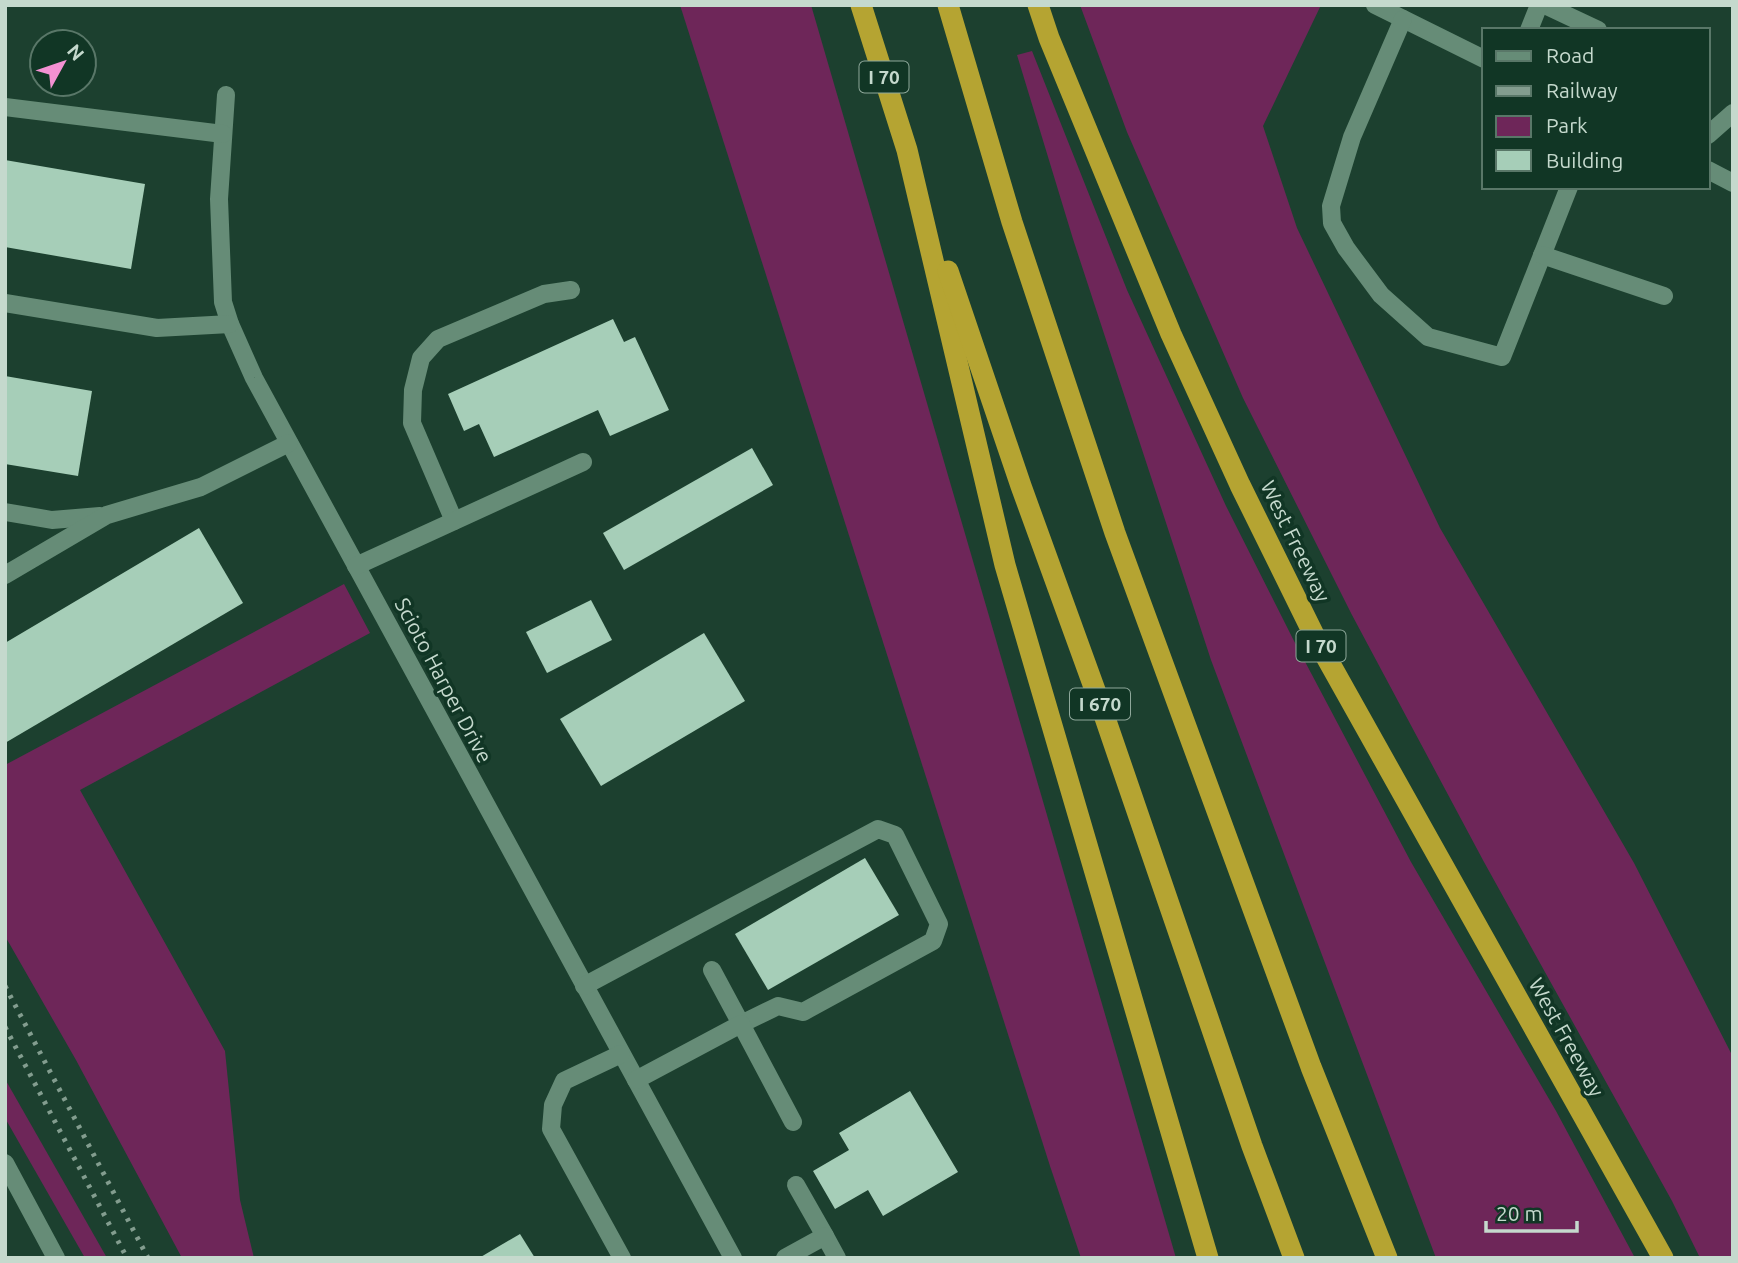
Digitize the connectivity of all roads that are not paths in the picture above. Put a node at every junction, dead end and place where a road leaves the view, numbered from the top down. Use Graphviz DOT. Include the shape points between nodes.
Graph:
graph roads {
  1 [pos="860,5"];
  2 [pos="948,5"];
  3 [pos="1038,5"];
  4 [pos="1375,5"];
  5 [pos="1539,5"];
  6 [pos="1545,5"];
  7 [pos="1403,19"];
  8 [pos="1530,28"];
  9 [pos="1594,28"];
  10 [pos="1482,58"];
  11 [pos="226,95"];
  12 [pos="5,107"];
  13 [pos="1733,113"];
  14 [pos="1710,133"];
  15 [pos="223,134"];
  16 [pos="907,149"];
  17 [pos="1710,171"];
  18 [pos="1733,183"];
  19 [pos="1568,189"];
  20 [pos="1542,255"];
  21 [pos="571,290"];
  22 [pos="1664,296"];
  23 [pos="5,303"];
  24 [pos="230,324"];
  25 [pos="289,443"];
  26 [pos="583,462"];
  27 [pos="5,512"];
  28 [pos="107,515"];
  29 [pos="454,521"];
  30 [pos="356,566"];
  31 [pos="5,575"];
  32 [pos="712,970"];
  33 [pos="584,986"];
  34 [pos="741,1024"];
  35 [pos="621,1054"];
  36 [pos="636,1080"];
  37 [pos="793,1122"];
  38 [pos="5,1163"];
  39 [pos="796,1185"];
  40 [pos="824,1237"];
  41 [pos="56,1258"];
  42 [pos="622,1258"];
  43 [pos="733,1258"];
  44 [pos="785,1258"];
  45 [pos="837,1258"];
  46 [pos="1208,1258"];
  47 [pos="1294,1258"];
  48 [pos="1387,1258"];
  49 [pos="1663,1258"];
  1 -- 16 [label="highway, I 70"];
  2 -- 48 [label="highway" via="1012,222 1115,533 1311,1067"];
  3 -- 49 [label="highway, West Freeway / I 70" via="1171,334 1315,637"];
  4 -- 7 [label="street"];
  5 -- 8 [label="street"];
  6 -- 9 [label="street"];
  7 -- 10 [label="street"];
  7 -- 20 [label="street" via="1352,137 1331,206 1332,223 1346,248 1381,295 1428,337 1503,357"];
  11 -- 15 [label="street, Scioto Harper Drive"];
  12 -- 15 [label="street"];
  13 -- 14 [label="street"];
  15 -- 24 [label="street, Scioto Harper Drive" via="219,199 223,302"];
  16 -- 46 [label="highway, I 70" via="1005,565"];
  16 -- 47 [label="highway, I 670"];
  17 -- 18 [label="street"];
  19 -- 20 [label="street"];
  20 -- 22 [label="street"];
  21 -- 29 [label="street" via="544,293 438,340 421,358 413,390 412,424"];
  23 -- 24 [label="street" via="157,328"];
  24 -- 25 [label="street, Scioto Harper Drive"];
  25 -- 28 [label="street" via="201,487"];
  25 -- 30 [label="street, Scioto Harper Drive"];
  26 -- 29 [label="street"];
  27 -- 28 [label="street" via="52,520"];
  28 -- 31 [label="street"];
  29 -- 30 [label="street"];
  30 -- 33 [label="street, Scioto Harper Drive"];
  32 -- 34 [label="street"];
  33 -- 34 [label="street" via="878,829 895,835 939,924 933,942 803,1012 778,1006"];
  33 -- 35 [label="street, Scioto Harper Drive"];
  34 -- 36 [label="street"];
  34 -- 37 [label="street"];
  35 -- 36 [label="street, Scioto Harper Drive"];
  35 -- 42 [label="street" via="564,1081 553,1105 551,1129"];
  36 -- 43 [label="street, Scioto Harper Drive"];
  38 -- 41 [label="street"];
  39 -- 40 [label="street"];
  40 -- 44 [label="street"];
  40 -- 45 [label="street"];
}
